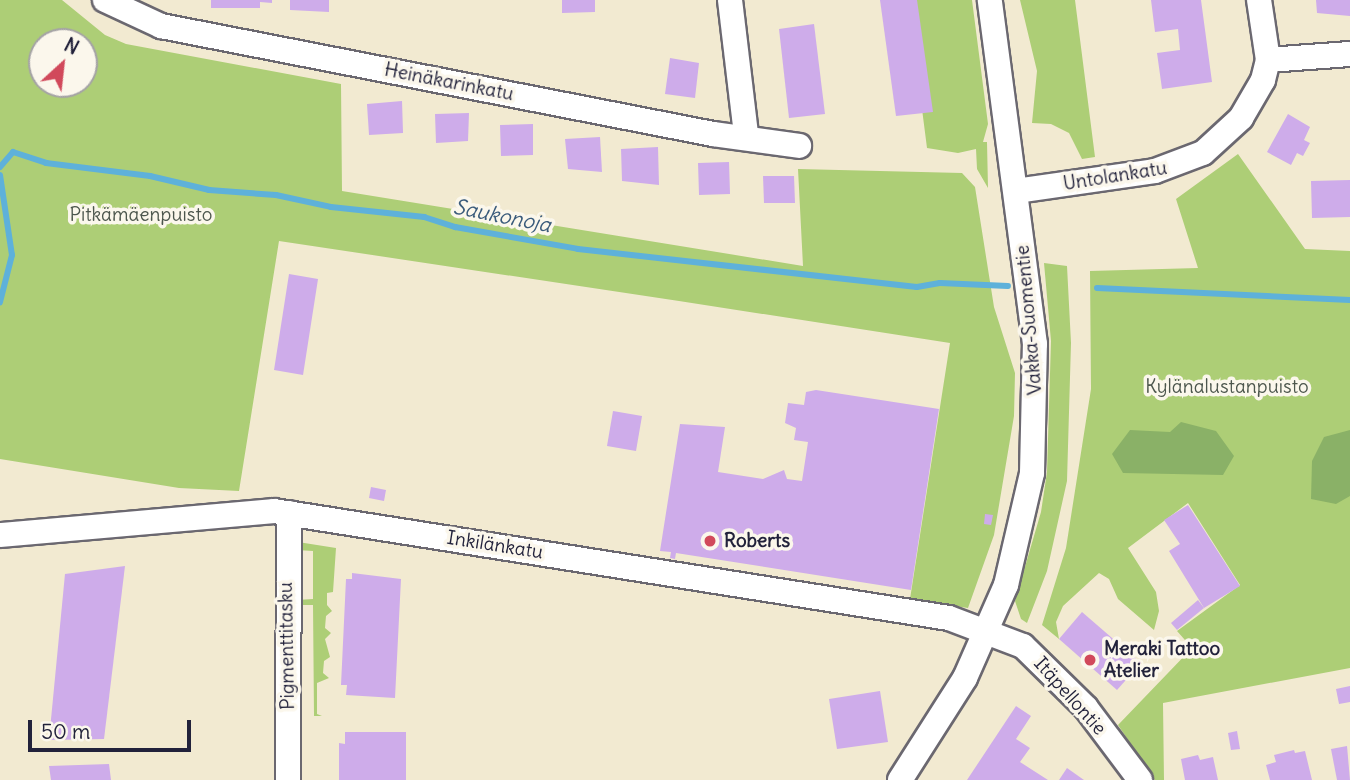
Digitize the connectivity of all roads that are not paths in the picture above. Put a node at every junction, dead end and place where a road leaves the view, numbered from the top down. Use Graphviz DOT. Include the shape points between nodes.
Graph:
graph roads {
  1 [pos="106,0"];
  2 [pos="730,0"];
  3 [pos="990,0"];
  4 [pos="1259,0"];
  5 [pos="1350,54"];
  6 [pos="1268,60"];
  7 [pos="746,135"];
  8 [pos="799,146"];
  9 [pos="1016,191"];
  10 [pos="289,513"];
  11 [pos="0,535"];
  12 [pos="986,631"];
  13 [pos="288,780"];
  14 [pos="900,780"];
  15 [pos="1140,780"];
  1 -- 7 [label="street, Heinäkarinkatu" via="162,26 713,134"];
  2 -- 7 [label="street"];
  3 -- 9 [label="street, Vakka-Suomentie"];
  4 -- 6 [label="street, Untolankatu"];
  5 -- 6 [label="street"];
  6 -- 9 [label="street, Untolankatu" via="1263,80 1241,118 1203,153 1155,171"];
  7 -- 8 [label="street, Heinäkarinkatu"];
  9 -- 12 [label="street, Vakka-Suomentie" via="1037,379 1032,473 1006,585"];
  10 -- 11 [label="street, Inkilänkatu" via="251,510"];
  10 -- 12 [label="street, Inkilänkatu" via="910,611"];
  10 -- 13 [label="street, Pigmenttitasku"];
  12 -- 14 [label="street, Vakka-Suomentie" via="965,678"];
  12 -- 15 [label="street, Itäpellontie" via="1023,646 1040,661 1086,708"];
}
